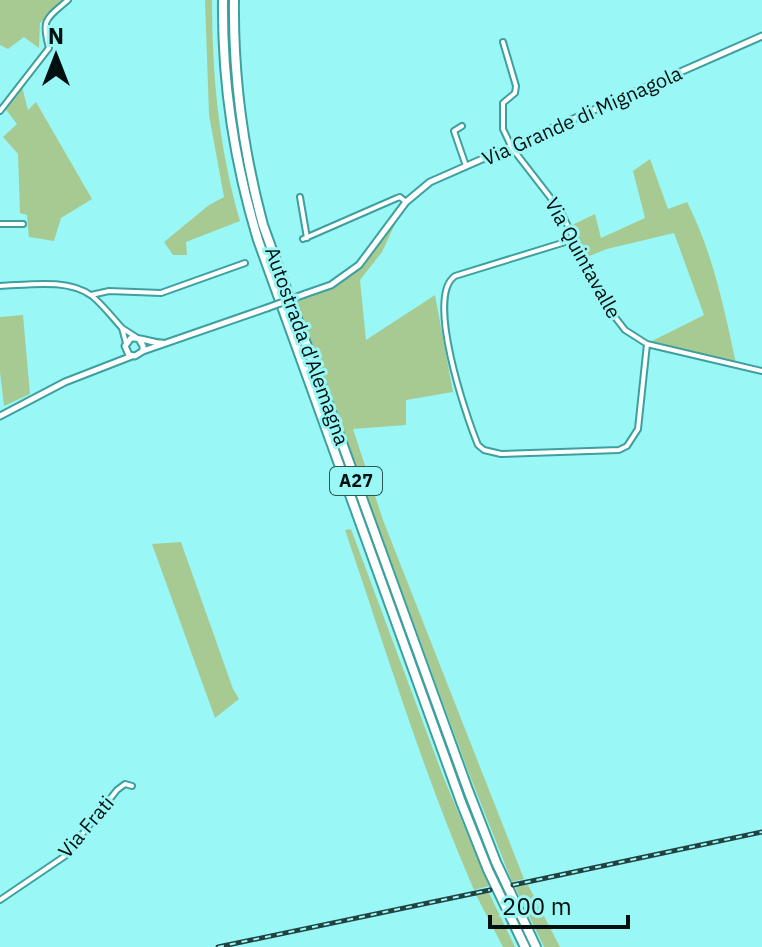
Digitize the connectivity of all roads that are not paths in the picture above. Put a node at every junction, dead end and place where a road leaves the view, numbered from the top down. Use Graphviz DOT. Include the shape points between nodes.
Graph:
graph roads {
  1 [pos="67,0"];
  2 [pos="223,0"];
  3 [pos="234,0"];
  4 [pos="762,36"];
  5 [pos="503,42"];
  6 [pos="0,111"];
  7 [pos="462,126"];
  8 [pos="512,148"];
  9 [pos="466,166"];
  10 [pos="300,197"];
  11 [pos="406,202"];
  12 [pos="0,224"];
  13 [pos="23,224"];
  14 [pos="575,239"];
  15 [pos="245,263"];
  16 [pos="0,286"];
  17 [pos="91,295"];
  18 [pos="122,328"];
  19 [pos="137,338"];
  20 [pos="171,342"];
  21 [pos="647,344"];
  22 [pos="125,345"];
  23 [pos="143,351"];
  24 [pos="132,356"];
  25 [pos="114,365"];
  26 [pos="762,371"];
  27 [pos="0,416"];
  28 [pos="132,786"];
  29 [pos="0,900"];
  30 [pos="525,947"];
  31 [pos="536,947"];
  1 -- 6 [label="street" via="43,27 49,48"];
  2 -- 30 [label="highway, Autostrada d'Alemagna / A27" via="230,124 258,240 461,802"];
  3 -- 31 [label="highway, Autostrada d'Alemagna / A27" via="238,103 263,225 468,790"];
  4 -- 8 [label="street, Via Grande di Mignagola"];
  5 -- 8 [label="street" via="516,86 501,109"];
  7 -- 9 [label="street" via="454,131"];
  8 -- 9 [label="street, Via Grande di Mignagola"];
  8 -- 14 [label="street, Via Quintavalle" via="551,196"];
  9 -- 11 [label="street, Via Grande di Mignagola" via="430,182"];
  10 -- 11 [label="street" via="305,239 397,198"];
  11 -- 20 [label="street, Via Grande di Mignagola, bridge" via="359,265 331,285"];
  12 -- 13 [label="street"];
  14 -- 21 [label="street, Via Quintavalle" via="608,308 625,330"];
  14 -- 21 [label="street" via="455,276 446,285 446,337 478,445 501,454 627,446 638,429"];
  15 -- 17 [label="street" via="161,293"];
  16 -- 17 [label="street" via="71,286"];
  17 -- 18 [label="street"];
  18 -- 19 [label="street"];
  18 -- 22 [label="street"];
  19 -- 20 [label="street"];
  19 -- 22 [label="street"];
  19 -- 23 [label="street"];
  20 -- 23 [label="street, Via Grande di Mignagola"];
  21 -- 26 [label="street, Via Quintavalle"];
  22 -- 24 [label="street"];
  22 -- 25 [label="street"];
  23 -- 24 [label="street"];
  24 -- 25 [label="street"];
  25 -- 27 [label="street" via="65,382"];
  28 -- 29 [label="street, Via Frati" via="117,790 65,856"];
}
